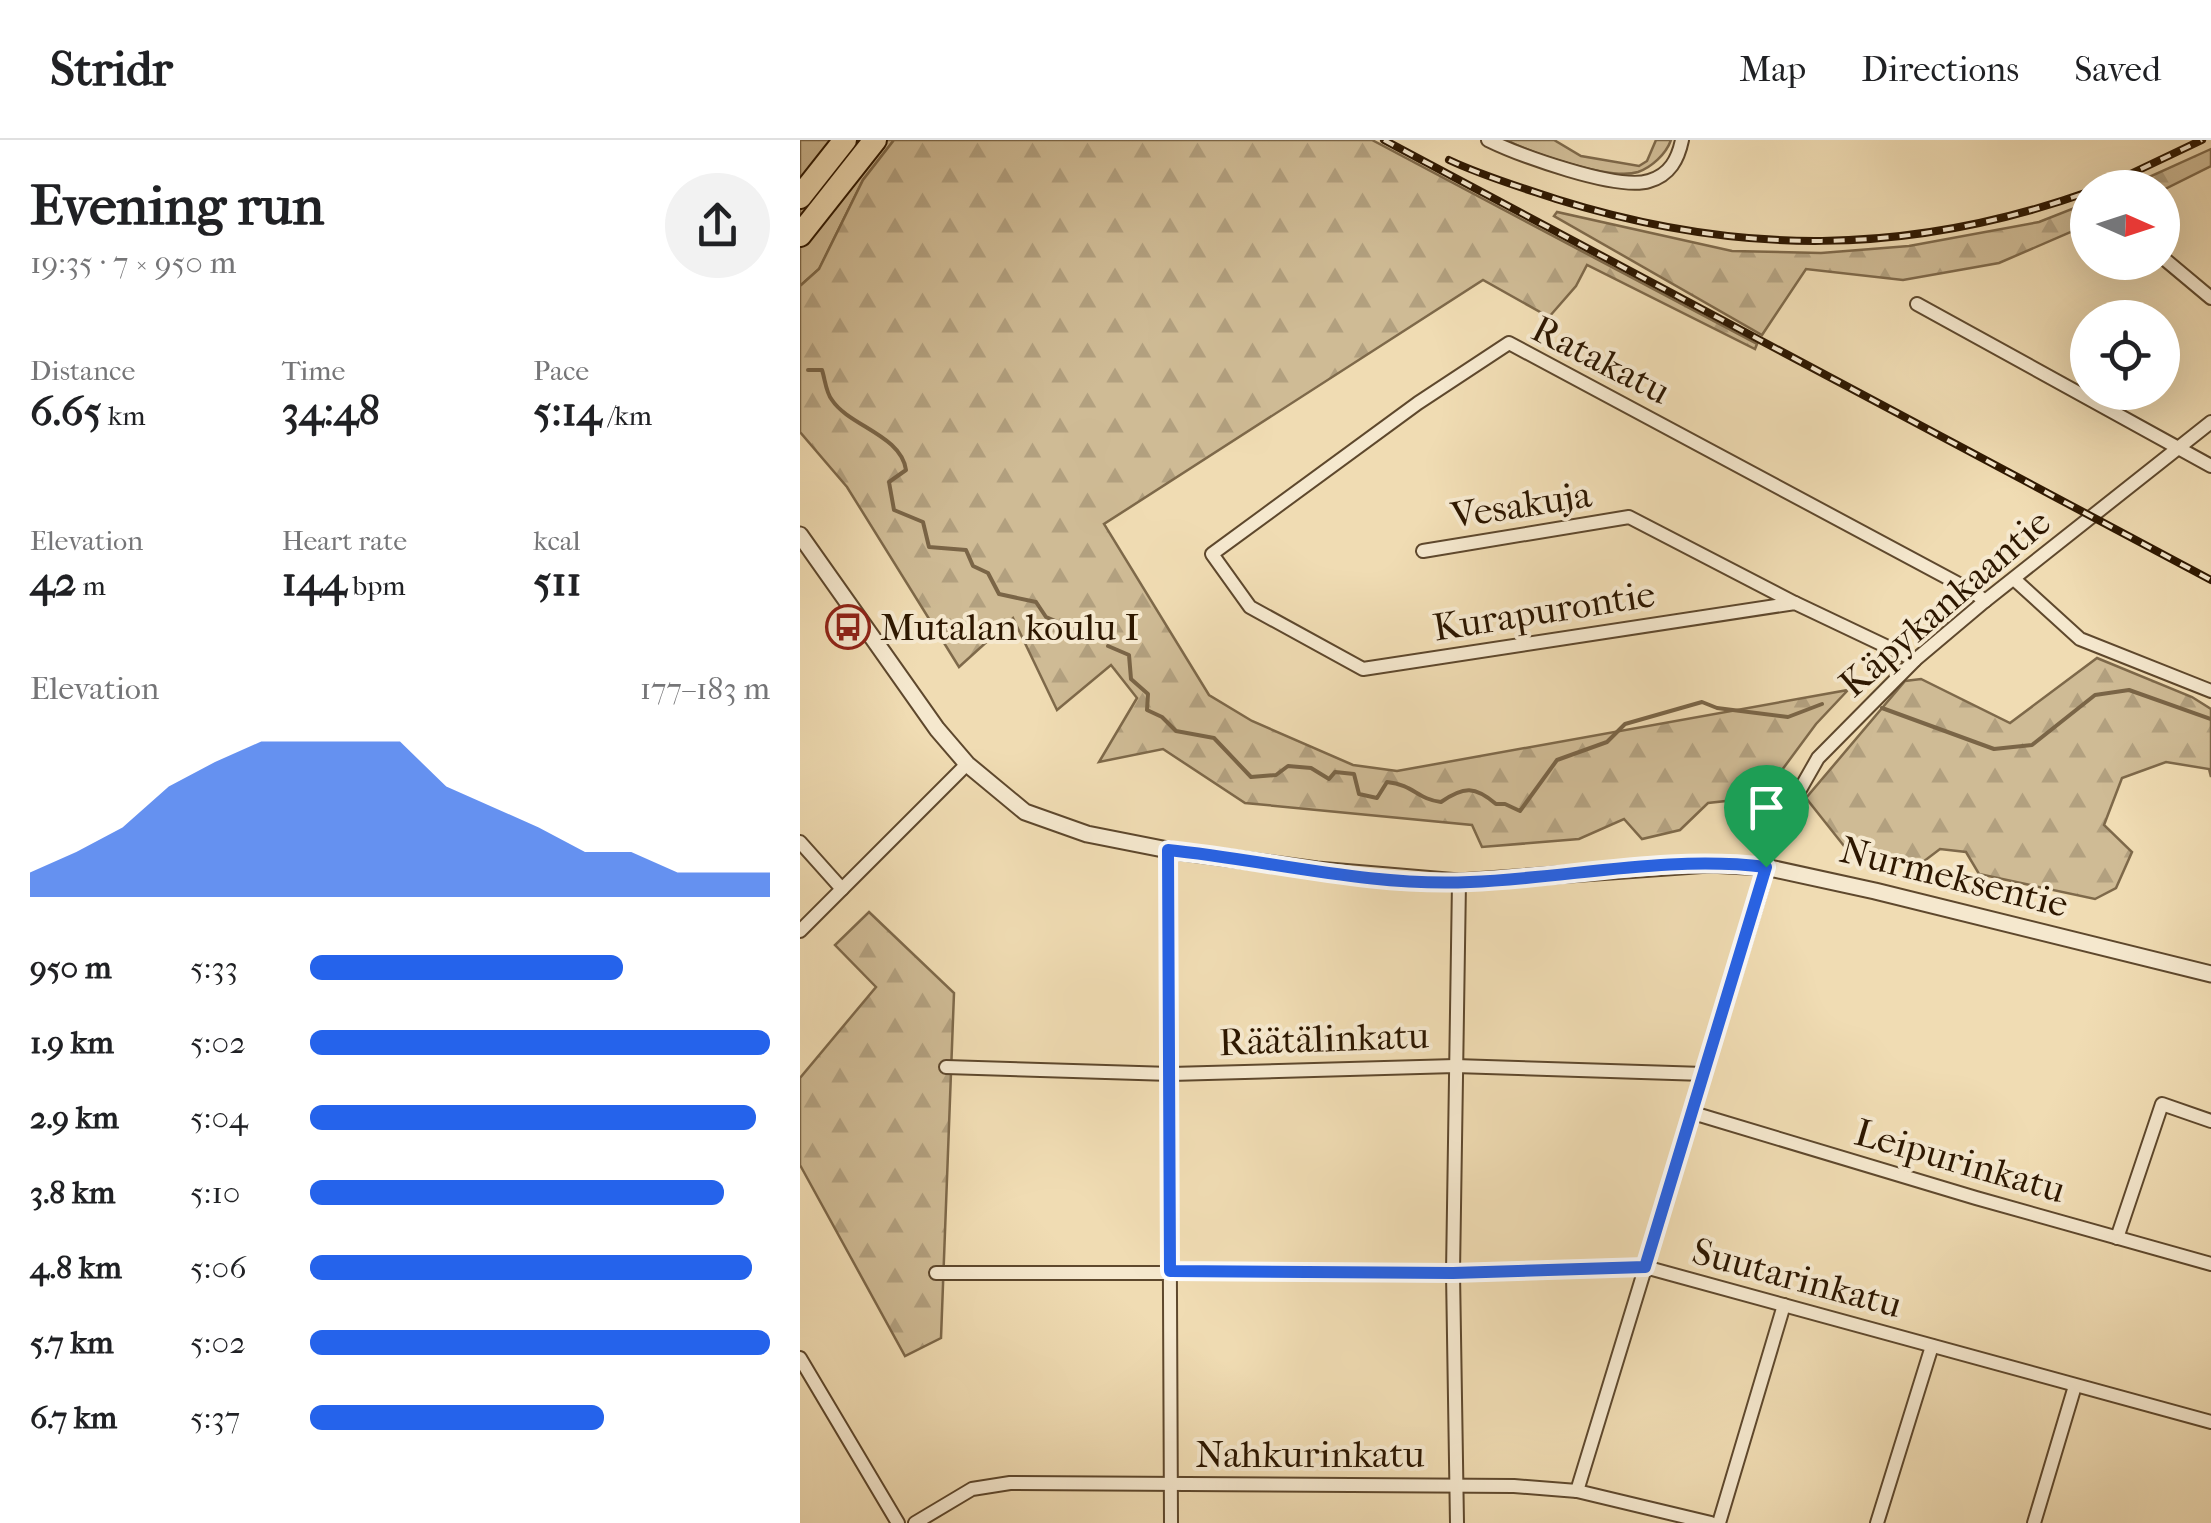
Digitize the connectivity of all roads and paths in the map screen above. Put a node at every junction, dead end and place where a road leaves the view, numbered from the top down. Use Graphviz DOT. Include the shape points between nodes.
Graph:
graph roads {
  1 [pos="845,140"];
  2 [pos="875,140"];
  3 [pos="1488,140"];
  4 [pos="1682,140"];
  5 [pos="800,197"];
  6 [pos="800,235"];
  7 [pos="2180,273"];
  8 [pos="2211,298"];
  9 [pos="1917,304"];
  10 [pos="2211,422"];
  11 [pos="2176,448"];
  12 [pos="2211,466"];
  13 [pos="800,535"];
  14 [pos="1423,551"];
  15 [pos="1212,554"];
  16 [pos="2014,579"];
  17 [pos="1985,601"];
  18 [pos="1795,603"];
  19 [pos="1915,660"];
  20 [pos="2211,691"];
  21 [pos="967,764"];
  22 [pos="800,842"];
  23 [pos="1168,850"];
  24 [pos="1766,867"];
  25 [pos="1459,882"];
  26 [pos="842,888"];
  27 [pos="800,931"];
  28 [pos="2211,974"];
  29 [pos="1455,1066"];
  30 [pos="946,1067"];
  31 [pos="1171,1074"];
  32 [pos="1704,1074"];
  33 [pos="1693,1113"];
  34 [pos="2211,1121"];
  35 [pos="2118,1238"];
  36 [pos="2211,1264"];
  37 [pos="1645,1267"];
  38 [pos="1170,1271"];
  39 [pos="936,1273"];
  40 [pos="1453,1273"];
  41 [pos="1784,1305"];
  42 [pos="1932,1346"];
  43 [pos="800,1358"];
  44 [pos="2075,1386"];
  45 [pos="2211,1422"];
  46 [pos="1171,1484"];
  47 [pos="1456,1484"];
  48 [pos="1577,1491"];
  49 [pos="898,1523"];
  50 [pos="915,1523"];
  51 [pos="1171,1523"];
  52 [pos="1457,1523"];
  53 [pos="1711,1523"];
  54 [pos="1719,1523"];
  55 [pos="1876,1523"];
  56 [pos="2034,1523"];
  1 -- 5 [label="highway"];
  2 -- 6 [label="highway"];
  3 -- 4 [label="street" via="1629,183 1671,169"];
  7 -- 8 [label="street"];
  9 -- 11 [label="street"];
  10 -- 11 [label="street, Käpykankaantie"];
  11 -- 12 [label="street"];
  11 -- 16 [label="street, Käpykankaantie"];
  13 -- 21 [label="street, Nurmeksentie"];
  14 -- 18 [label="street, Vesakuja" via="1629,517"];
  15 -- 17 [label="street, Ratakatu" via="1509,343"];
  15 -- 18 [label="street, Kurapurontie" via="1250,607 1363,668"];
  16 -- 17 [label="street, Käpykankaantie"];
  16 -- 20 [label="street" via="2080,639"];
  17 -- 19 [label="street, Käpykankaantie"];
  18 -- 19 [label="street"];
  19 -- 24 [label="street, Käpykankaantie" via="1818,758 1769,844"];
  21 -- 23 [label="street, Nurmeksentie" via="1043,820"];
  21 -- 26 [label="street"];
  22 -- 26 [label="street"];
  23 -- 25 [label="street, Nurmeksentie"];
  23 -- 31 [label="street"];
  24 -- 25 [label="street, Nurmeksentie" via="1709,864"];
  24 -- 28 [label="street, Nurmeksentie"];
  24 -- 32 [label="street, Käpykankaantie"];
  25 -- 29 [label="street"];
  26 -- 27 [label="street"];
  29 -- 31 [label="street, Räätälinkatu"];
  29 -- 32 [label="street, Räätälinkatu"];
  29 -- 40 [label="street"];
  30 -- 31 [label="street, Räätälinkatu"];
  31 -- 38 [label="street"];
  32 -- 33 [label="street, Käpykankaantie"];
  33 -- 35 [label="street, Leipurinkatu"];
  33 -- 37 [label="street, Käpykankaantie"];
  34 -- 35 [label="street" via="2162,1104"];
  35 -- 36 [label="street, Leipurinkatu"];
  37 -- 40 [label="street, Suutarinkatu"];
  37 -- 41 [label="street, Suutarinkatu"];
  37 -- 48 [label="street, Käpykankaantie"];
  38 -- 39 [label="street, Suutarinkatu"];
  38 -- 40 [label="street, Suutarinkatu"];
  38 -- 46 [label="street"];
  40 -- 47 [label="street"];
  41 -- 42 [label="street, Suutarinkatu"];
  41 -- 54 [label="street"];
  42 -- 44 [label="street, Suutarinkatu"];
  42 -- 55 [label="street"];
  43 -- 49 [label="street"];
  44 -- 45 [label="street, Suutarinkatu"];
  44 -- 56 [label="street"];
  46 -- 47 [label="street, Nahkurinkatu"];
  46 -- 50 [label="street, Nahkurinkatu" via="1010,1483 972,1490"];
  46 -- 51 [label="street"];
  47 -- 48 [label="street, Nahkurinkatu"];
  47 -- 52 [label="street"];
  48 -- 53 [label="street, Nahkurinkatu"];
}
